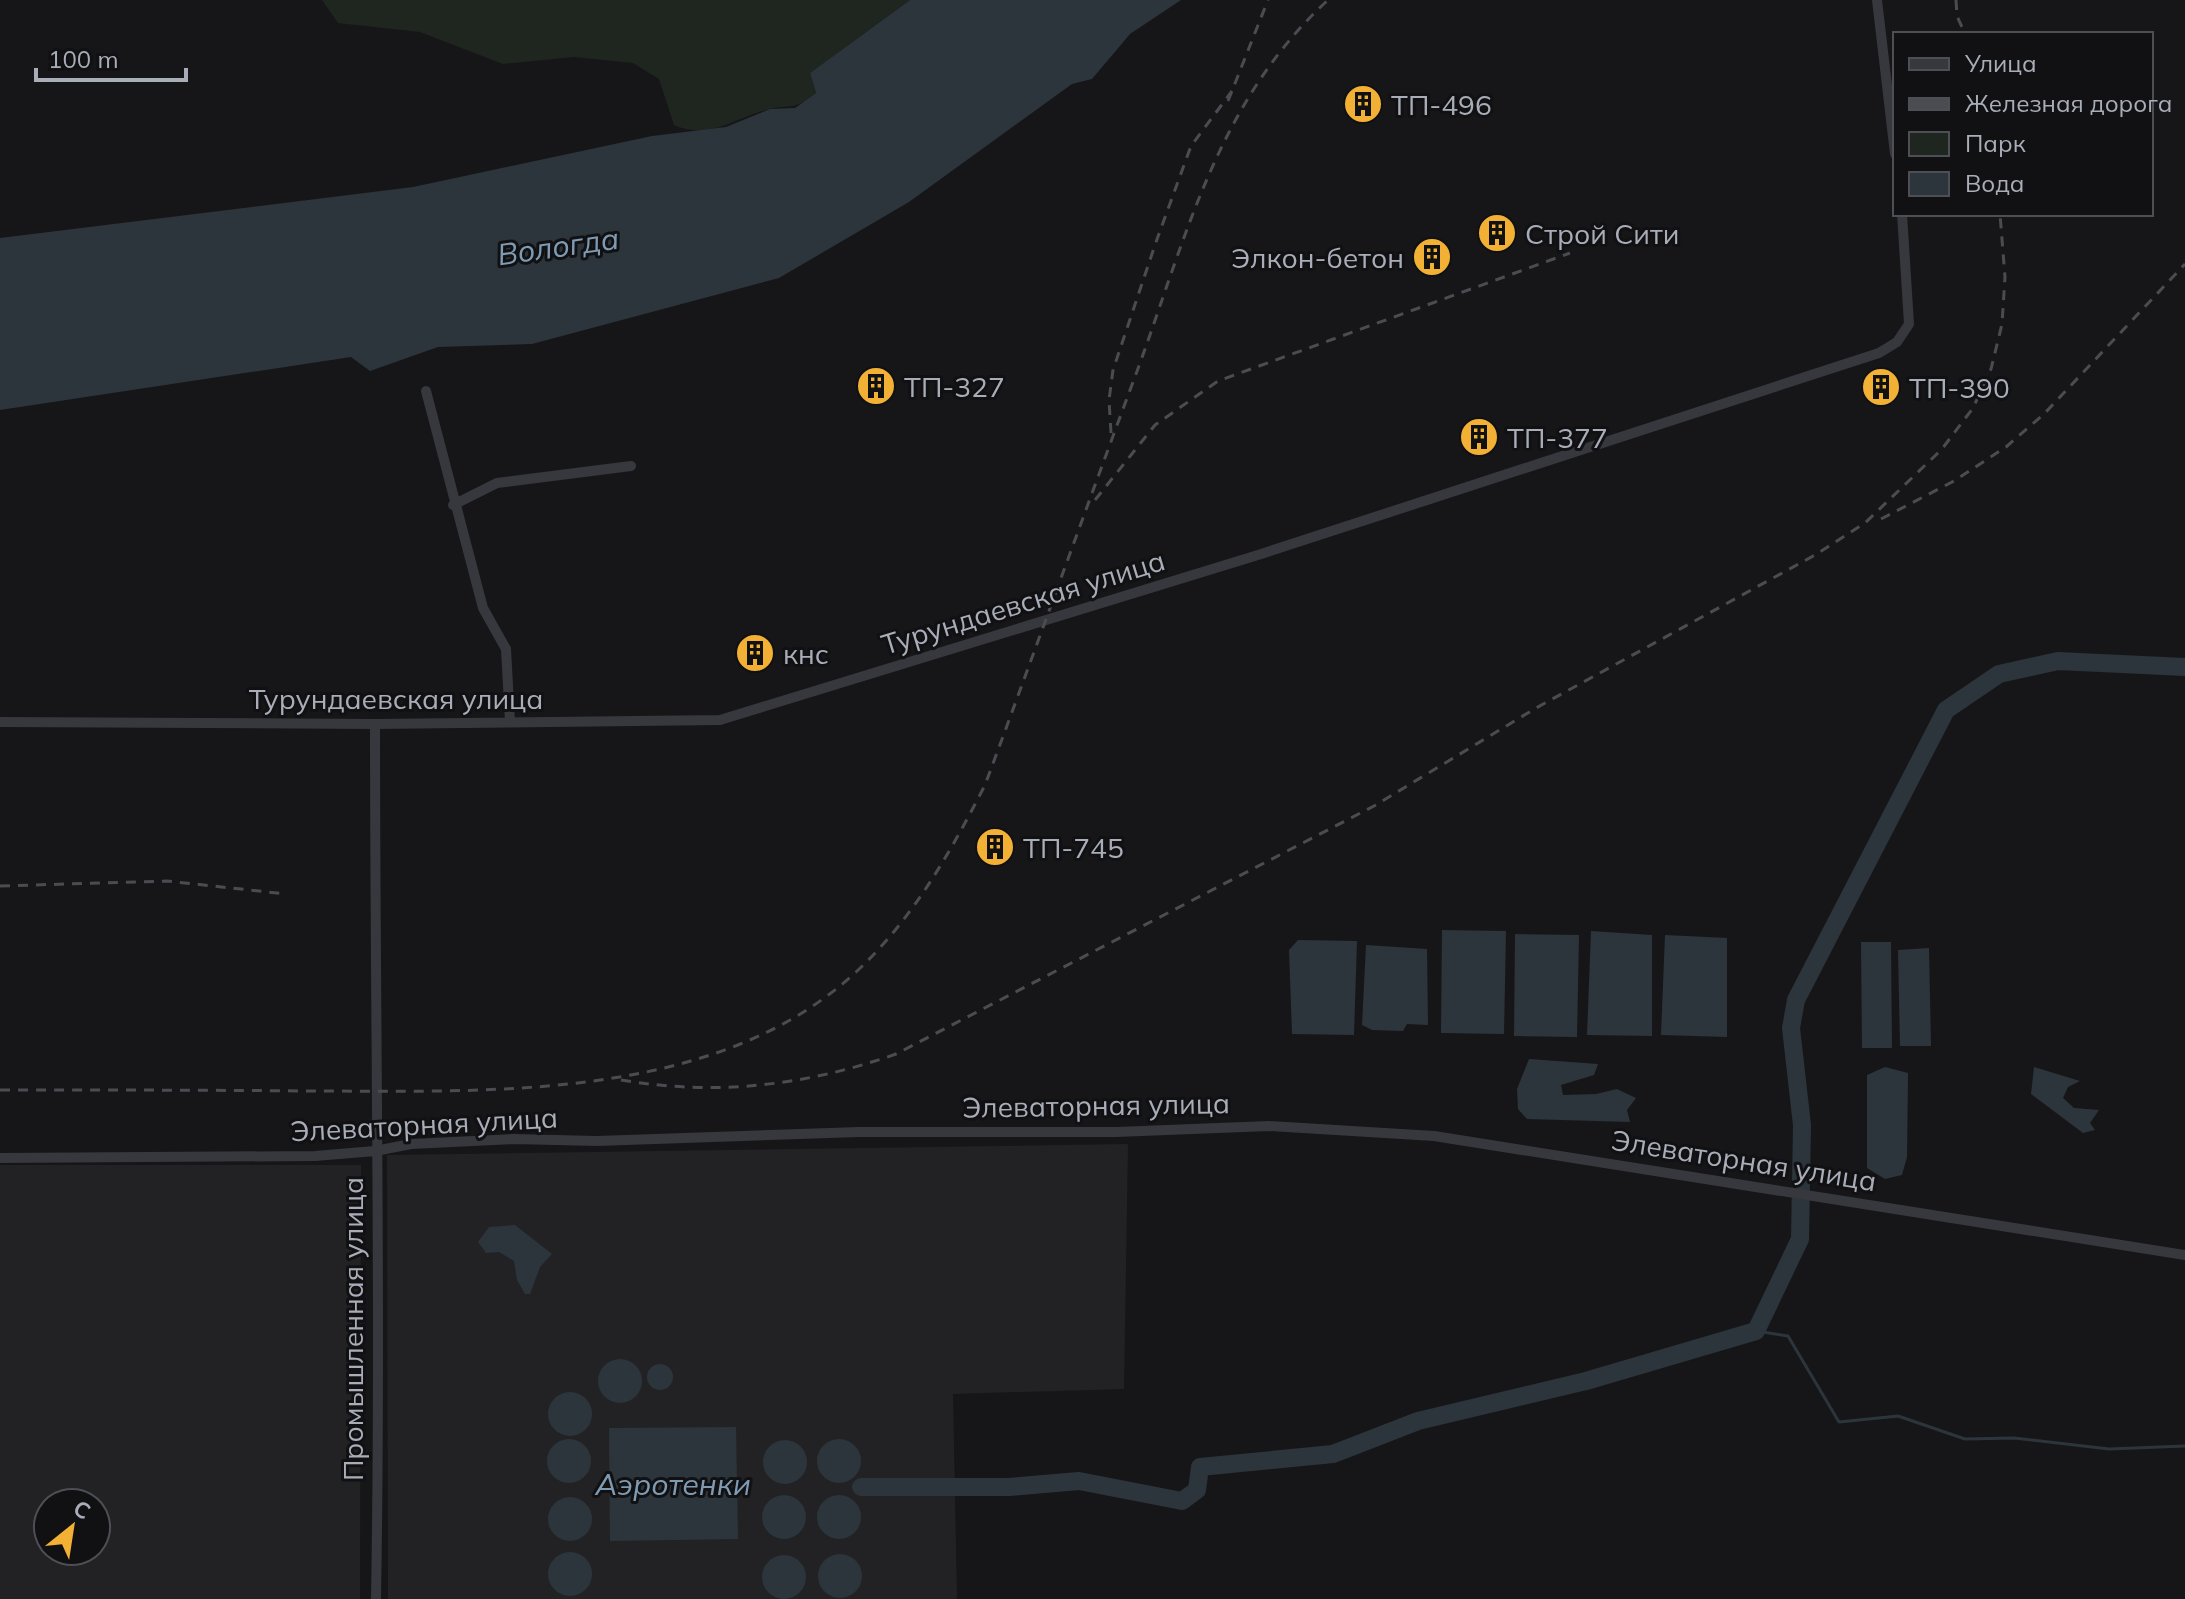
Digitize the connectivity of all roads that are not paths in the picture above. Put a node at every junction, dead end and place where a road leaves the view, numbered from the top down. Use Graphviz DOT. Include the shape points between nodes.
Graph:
graph roads {
  1 [pos="1877,0"];
  2 [pos="1893,137"];
  3 [pos="1902,216"];
  4 [pos="426,391"];
  5 [pos="631,466"];
  6 [pos="453,505"];
  7 [pos="0,722"];
  8 [pos="510,722"];
  9 [pos="375,724"];
  10 [pos="375,1151"];
  11 [pos="0,1158"];
  12 [pos="2185,1255"];
  13 [pos="376,1599"];
  1 -- 2 [label="street"];
  3 -- 8 [label="street, Турундаевская улица" via="1909,324 1897,342 1879,353 1258,555 720,720"];
  4 -- 6 [label="street"];
  5 -- 6 [label="street" via="497,483"];
  6 -- 8 [label="street" via="483,608 506,649"];
  7 -- 9 [label="street, Турундаевская улица"];
  8 -- 9 [label="street, Турундаевская улица"];
  9 -- 10 [label="street, Промышленная улица"];
  10 -- 11 [label="street, Элеваторная улица"];
  10 -- 12 [label="street, Элеваторная улица" via="513,1139 1269,1126 1434,1136"];
  10 -- 13 [label="street, Промышленная улица"];
}
